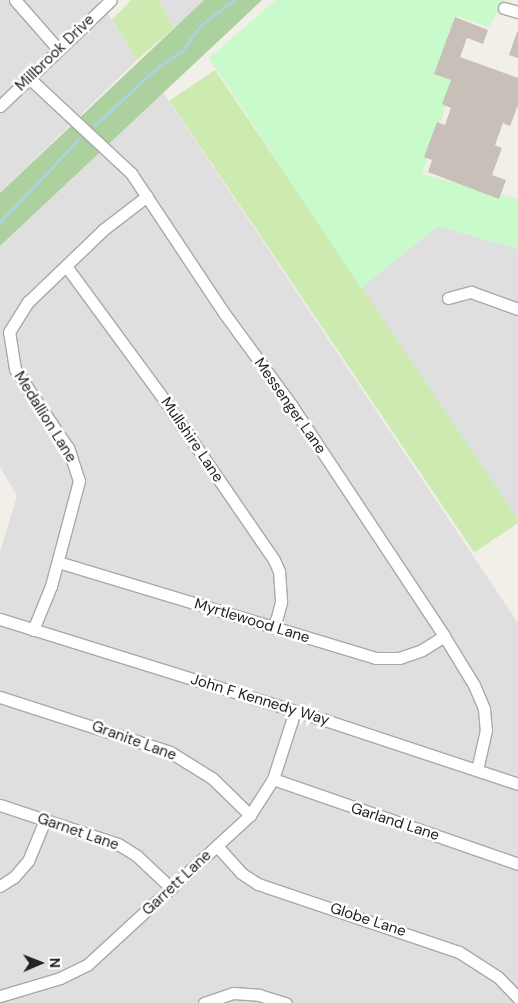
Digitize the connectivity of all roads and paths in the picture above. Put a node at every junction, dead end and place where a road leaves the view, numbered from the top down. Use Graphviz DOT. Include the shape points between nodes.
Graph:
graph roads {
  1 [pos="15,0"];
  2 [pos="111,0"];
  3 [pos="504,8"];
  4 [pos="518,12"];
  5 [pos="58,49"];
  6 [pos="29,78"];
  7 [pos="0,106"];
  8 [pos="147,196"];
  9 [pos="66,266"];
  10 [pos="448,298"];
  11 [pos="518,309"];
  12 [pos="58,562"];
  13 [pos="0,619"];
  14 [pos="274,628"];
  15 [pos="33,630"];
  16 [pos="444,636"];
  17 [pos="0,697"];
  18 [pos="295,711"];
  19 [pos="478,770"];
  20 [pos="273,779"];
  21 [pos="518,784"];
  22 [pos="0,805"];
  23 [pos="250,815"];
  24 [pos="45,820"];
  25 [pos="217,846"];
  26 [pos="518,864"];
  27 [pos="0,886"];
  28 [pos="171,888"];
  29 [pos="0,996"];
  30 [pos="518,998"];
  31 [pos="204,1003"];
  32 [pos="286,1003"];
  1 -- 5 [label="street"];
  2 -- 5 [label="street, Millbrook Drive"];
  3 -- 4 [label="street"];
  5 -- 6 [label="street, Millbrook Drive"];
  6 -- 7 [label="street, Millbrook Drive"];
  6 -- 8 [label="street, Messenger Lane" via="120,161"];
  8 -- 9 [label="street, Medallion Lane" via="104,229"];
  8 -- 16 [label="street, Messenger Lane" via="224,313 296,412"];
  9 -- 12 [label="street, Medallion Lane" via="20,311 9,338 15,369 68,448 78,470 78,493"];
  9 -- 14 [label="street, Mullshire Lane" via="160,394 274,560 279,571 281,602"];
  10 -- 11 [label="street" via="471,292"];
  12 -- 14 [label="street, Myrtlewood Lane"];
  12 -- 15 [label="street, Medallion Lane"];
  13 -- 15 [label="street, John F Kennedy Way"];
  14 -- 16 [label="street, Myrtlewood Lane" via="388,660 422,650"];
  15 -- 18 [label="street, John F Kennedy Way"];
  16 -- 19 [label="street, Messenger Lane" via="477,691 484,709 486,730"];
  17 -- 23 [label="street, Granite Lane" via="170,752 212,778"];
  18 -- 19 [label="street, John F Kennedy Way"];
  18 -- 20 [label="street, Garrett Lane"];
  19 -- 21 [label="street, John F Kennedy Way"];
  20 -- 23 [label="street, Garrett Lane"];
  20 -- 26 [label="street, Garland Lane"];
  22 -- 24 [label="street, Garnet Lane"];
  23 -- 25 [label="street, Garrett Lane"];
  24 -- 27 [label="street" via="28,862"];
  24 -- 28 [label="street, Garnet Lane" via="118,844 138,856"];
  25 -- 28 [label="street, Garrett Lane"];
  25 -- 30 [label="street, Globe Lane" via="240,873 258,884 460,952 498,977"];
  28 -- 29 [label="street, Garrett Lane" via="86,965 60,978"];
  31 -- 32 [label="street" via="233,993 259,995"];
}
